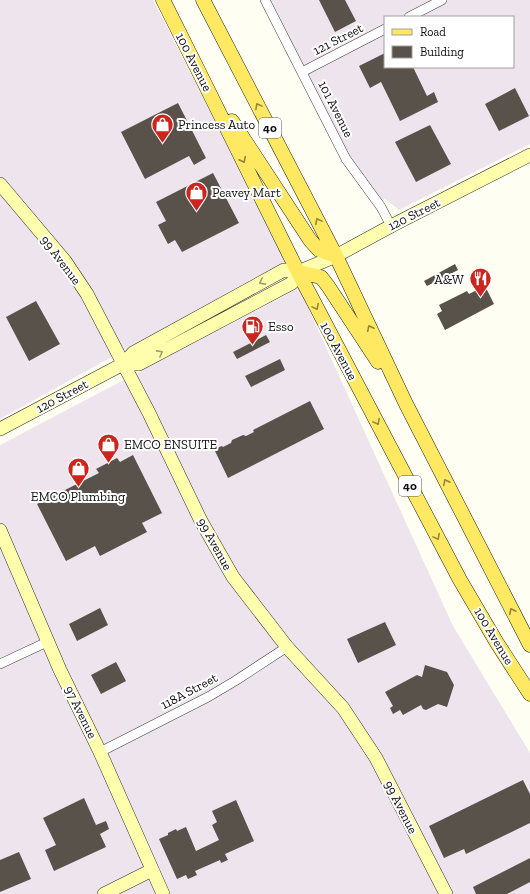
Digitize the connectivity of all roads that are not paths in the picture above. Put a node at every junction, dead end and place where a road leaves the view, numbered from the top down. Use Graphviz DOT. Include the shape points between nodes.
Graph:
graph roads {
  1 [pos="163,0"];
  2 [pos="203,0"];
  3 [pos="265,0"];
  4 [pos="442,0"];
  5 [pos="411,16"];
  6 [pos="384,30"];
  7 [pos="198,70"];
  8 [pos="302,72"];
  9 [pos="530,156"];
  10 [pos="0,184"];
  11 [pos="391,226"];
  12 [pos="336,256"];
  13 [pos="298,272"];
  14 [pos="123,364"];
  15 [pos="406,404"];
  16 [pos="0,429"];
  17 [pos="0,530"];
  18 [pos="47,642"];
  19 [pos="530,645"];
  20 [pos="286,647"];
  21 [pos="0,664"];
  22 [pos="530,694"];
  23 [pos="100,752"];
  24 [pos="152,870"];
  25 [pos="104,894"];
  26 [pos="163,894"];
  27 [pos="446,894"];
  1 -- 7 [label="main road, 100 Avenue / 40"];
  12 -- 2 [label="main road, 100 Avenue / 40, one-way"];
  3 -- 8 [label="street, 101 Avenue"];
  4 -- 5 [label="street"];
  6 -- 8 [label="street, 121 Street"];
  7 -- 12 [label="main road" via="310,240 319,250"];
  7 -- 13 [label="main road, 100 Avenue / 40, one-way"];
  8 -- 11 [label="street, 101 Avenue" via="346,159 381,207"];
  9 -- 11 [label="street, 120 Street"];
  10 -- 14 [label="street, 99 Avenue" via="65,261 87,294"];
  11 -- 12 [label="street, 120 Street"];
  12 -- 13 [label="street, 120 Street"];
  15 -- 12 [label="main road, 100 Avenue / 40, one-way"];
  13 -- 14 [label="street, 120 Street" via="284,270 133,353"];
  13 -- 15 [label="main road" via="321,277"];
  13 -- 22 [label="main road, 100 Avenue / 40, one-way" via="460,580"];
  14 -- 16 [label="street, 120 Street"];
  14 -- 20 [label="street, 99 Avenue" via="201,520 233,577"];
  19 -- 15 [label="main road, 100 Avenue / 40, one-way"];
  17 -- 18 [label="street, 97 Avenue"];
  18 -- 21 [label="street"];
  18 -- 23 [label="street, 97 Avenue"];
  20 -- 23 [label="street, 118A Street" via="208,697"];
  20 -- 27 [label="street, 99 Avenue" via="343,708 376,758"];
  23 -- 24 [label="street, 97 Avenue"];
  24 -- 25 [label="street"];
  24 -- 26 [label="street, 97 Avenue"];
}
